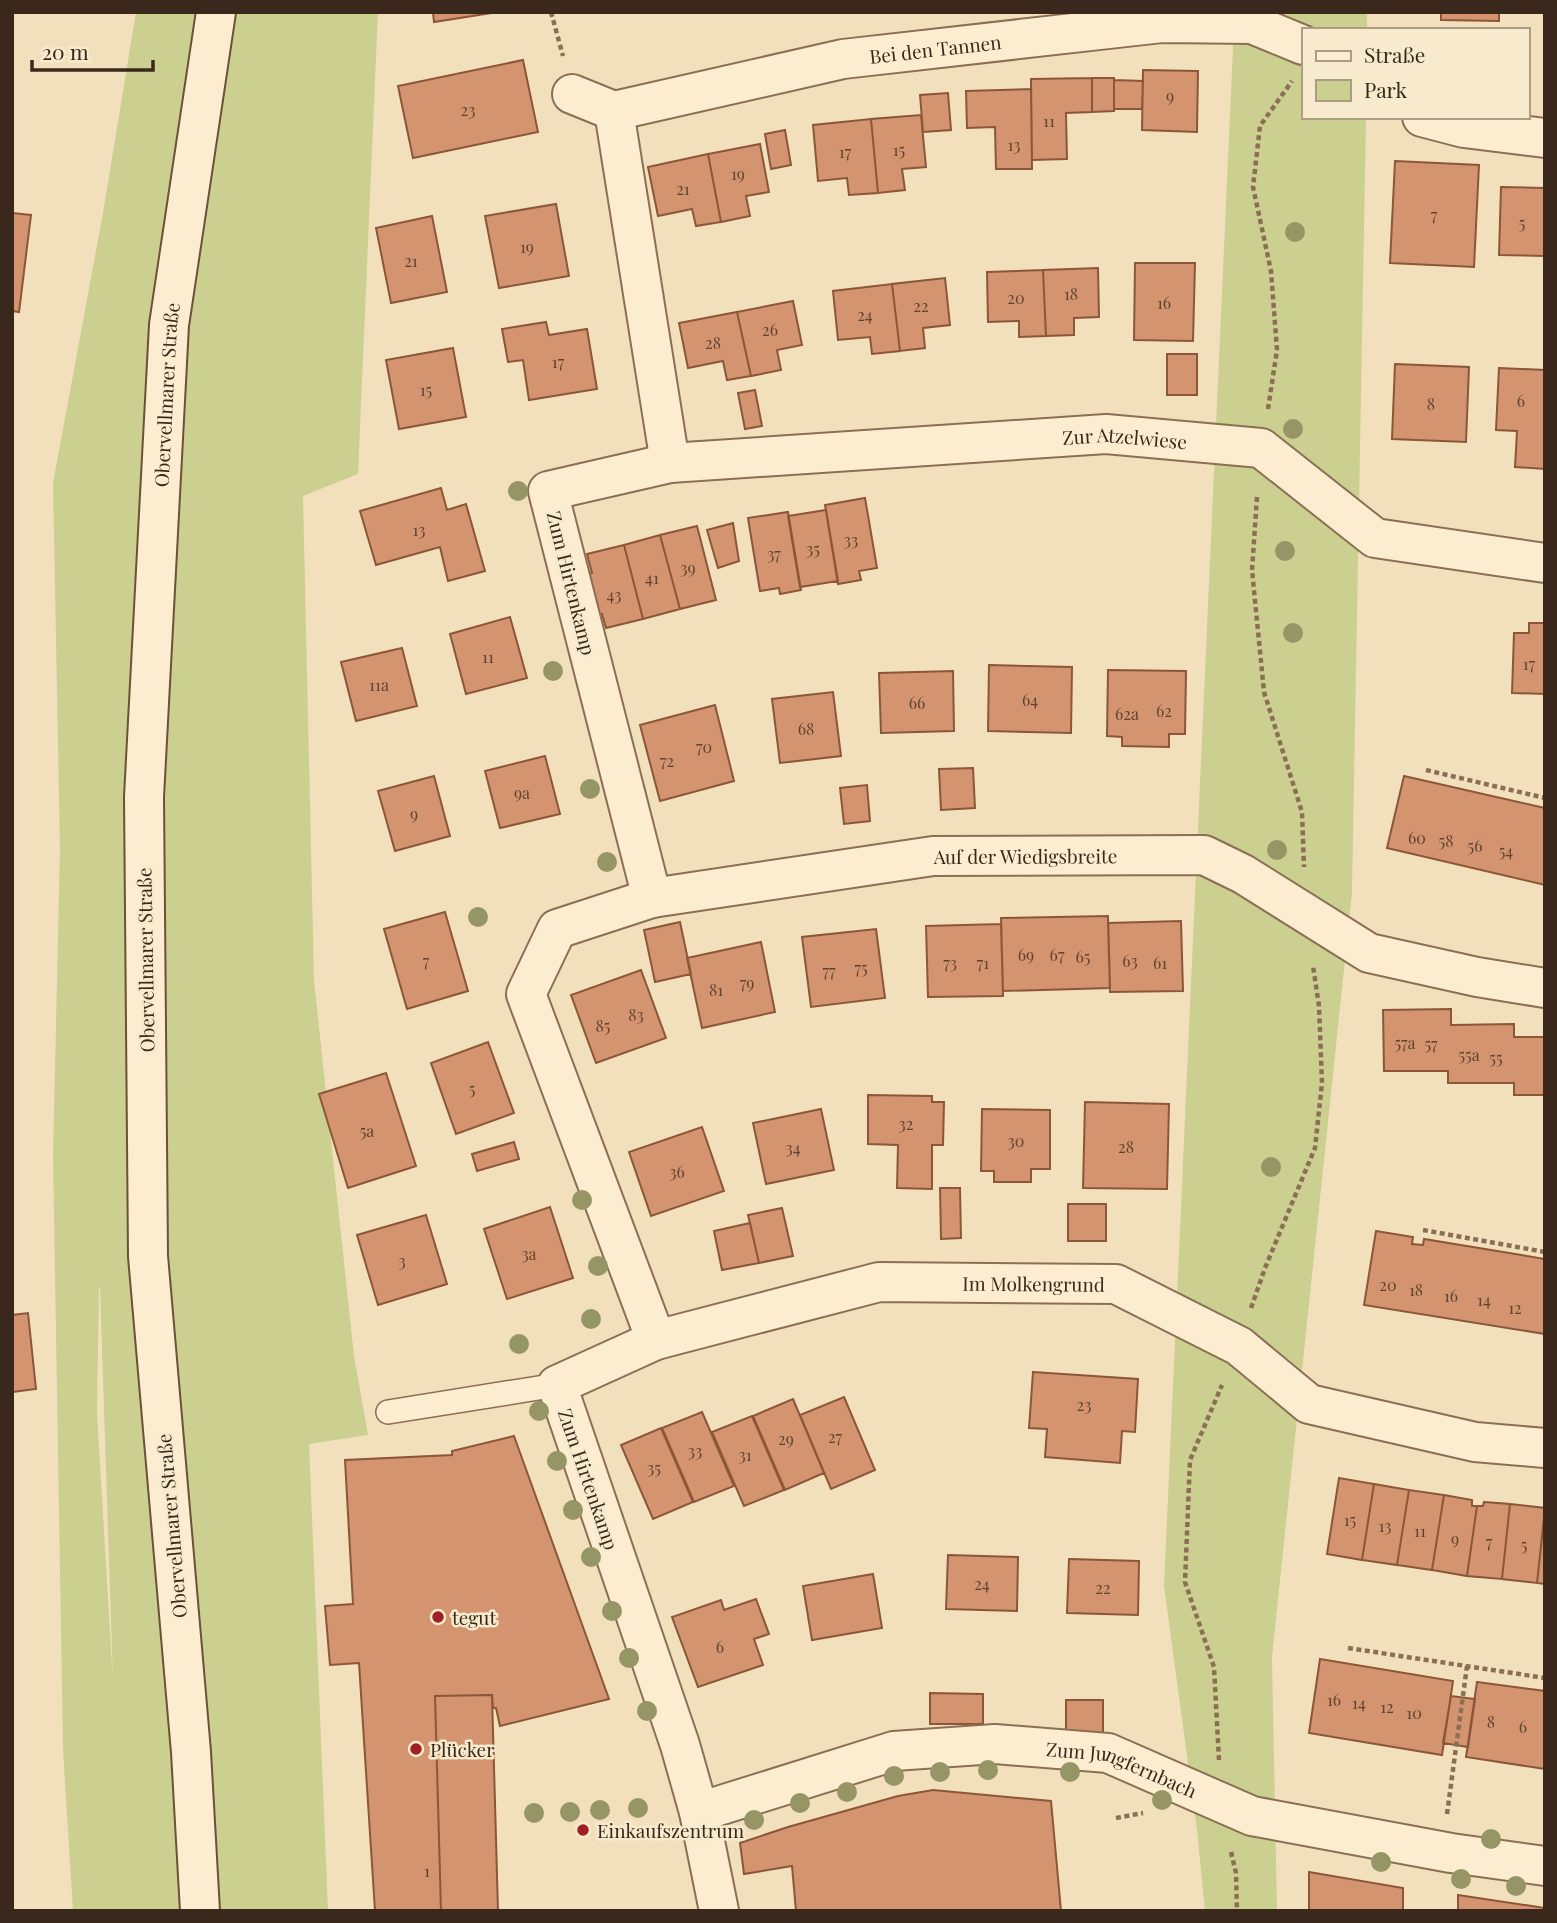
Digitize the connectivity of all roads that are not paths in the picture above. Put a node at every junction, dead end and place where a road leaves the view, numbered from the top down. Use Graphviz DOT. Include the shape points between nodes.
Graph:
graph roads {
  1 [pos="216,12"];
  2 [pos="1300,61"];
  3 [pos="572,94"];
  4 [pos="614,111"];
  5 [pos="1430,119"];
  6 [pos="1545,138"];
  7 [pos="670,463"];
  8 [pos="1545,563"];
  9 [pos="652,898"];
  10 [pos="1545,988"];
  11 [pos="656,1340"];
  12 [pos="557,1385"];
  13 [pos="388,1412"];
  14 [pos="1545,1448"];
  15 [pos="699,1812"];
  16 [pos="1545,1866"];
  17 [pos="200,1911"];
  18 [pos="719,1911"];
  1 -- 17 [label="street, Obervellmarer Straße" via="169,325 144,797 148,1256 191,1752"];
  2 -- 4 [label="street, Bei den Tannen" via="1252,24 1161,23 843,59"];
  3 -- 4 [label="street"];
  4 -- 7 [label="street"];
  5 -- 6 [label="street"];
  7 -- 8 [label="street, Zur Atzelwiese" via="1106,434 1261,448 1375,538"];
  7 -- 9 [label="street, Zum Hirtenkamp" via="548,491"];
  9 -- 10 [label="street, Auf der Wiedigsbreite" via="933,856 1204,855 1243,874 1369,953"];
  9 -- 11 [label="street, Auf der Wiedigsbreite" via="557,929 526,994"];
  11 -- 12 [label="street, Zum Hirtenkamp"];
  11 -- 14 [label="street, Im Molkengrund" via="879,1282 1116,1284 1239,1346 1309,1404 1475,1442"];
  12 -- 13 [label="lane"];
  12 -- 15 [label="street, Zum Hirtenkamp"];
  15 -- 16 [label="street, Zum Jungfernbach" via="894,1751 995,1744 1108,1753 1252,1816"];
  15 -- 18 [label="street, Zum Hirtenkamp"];
}
